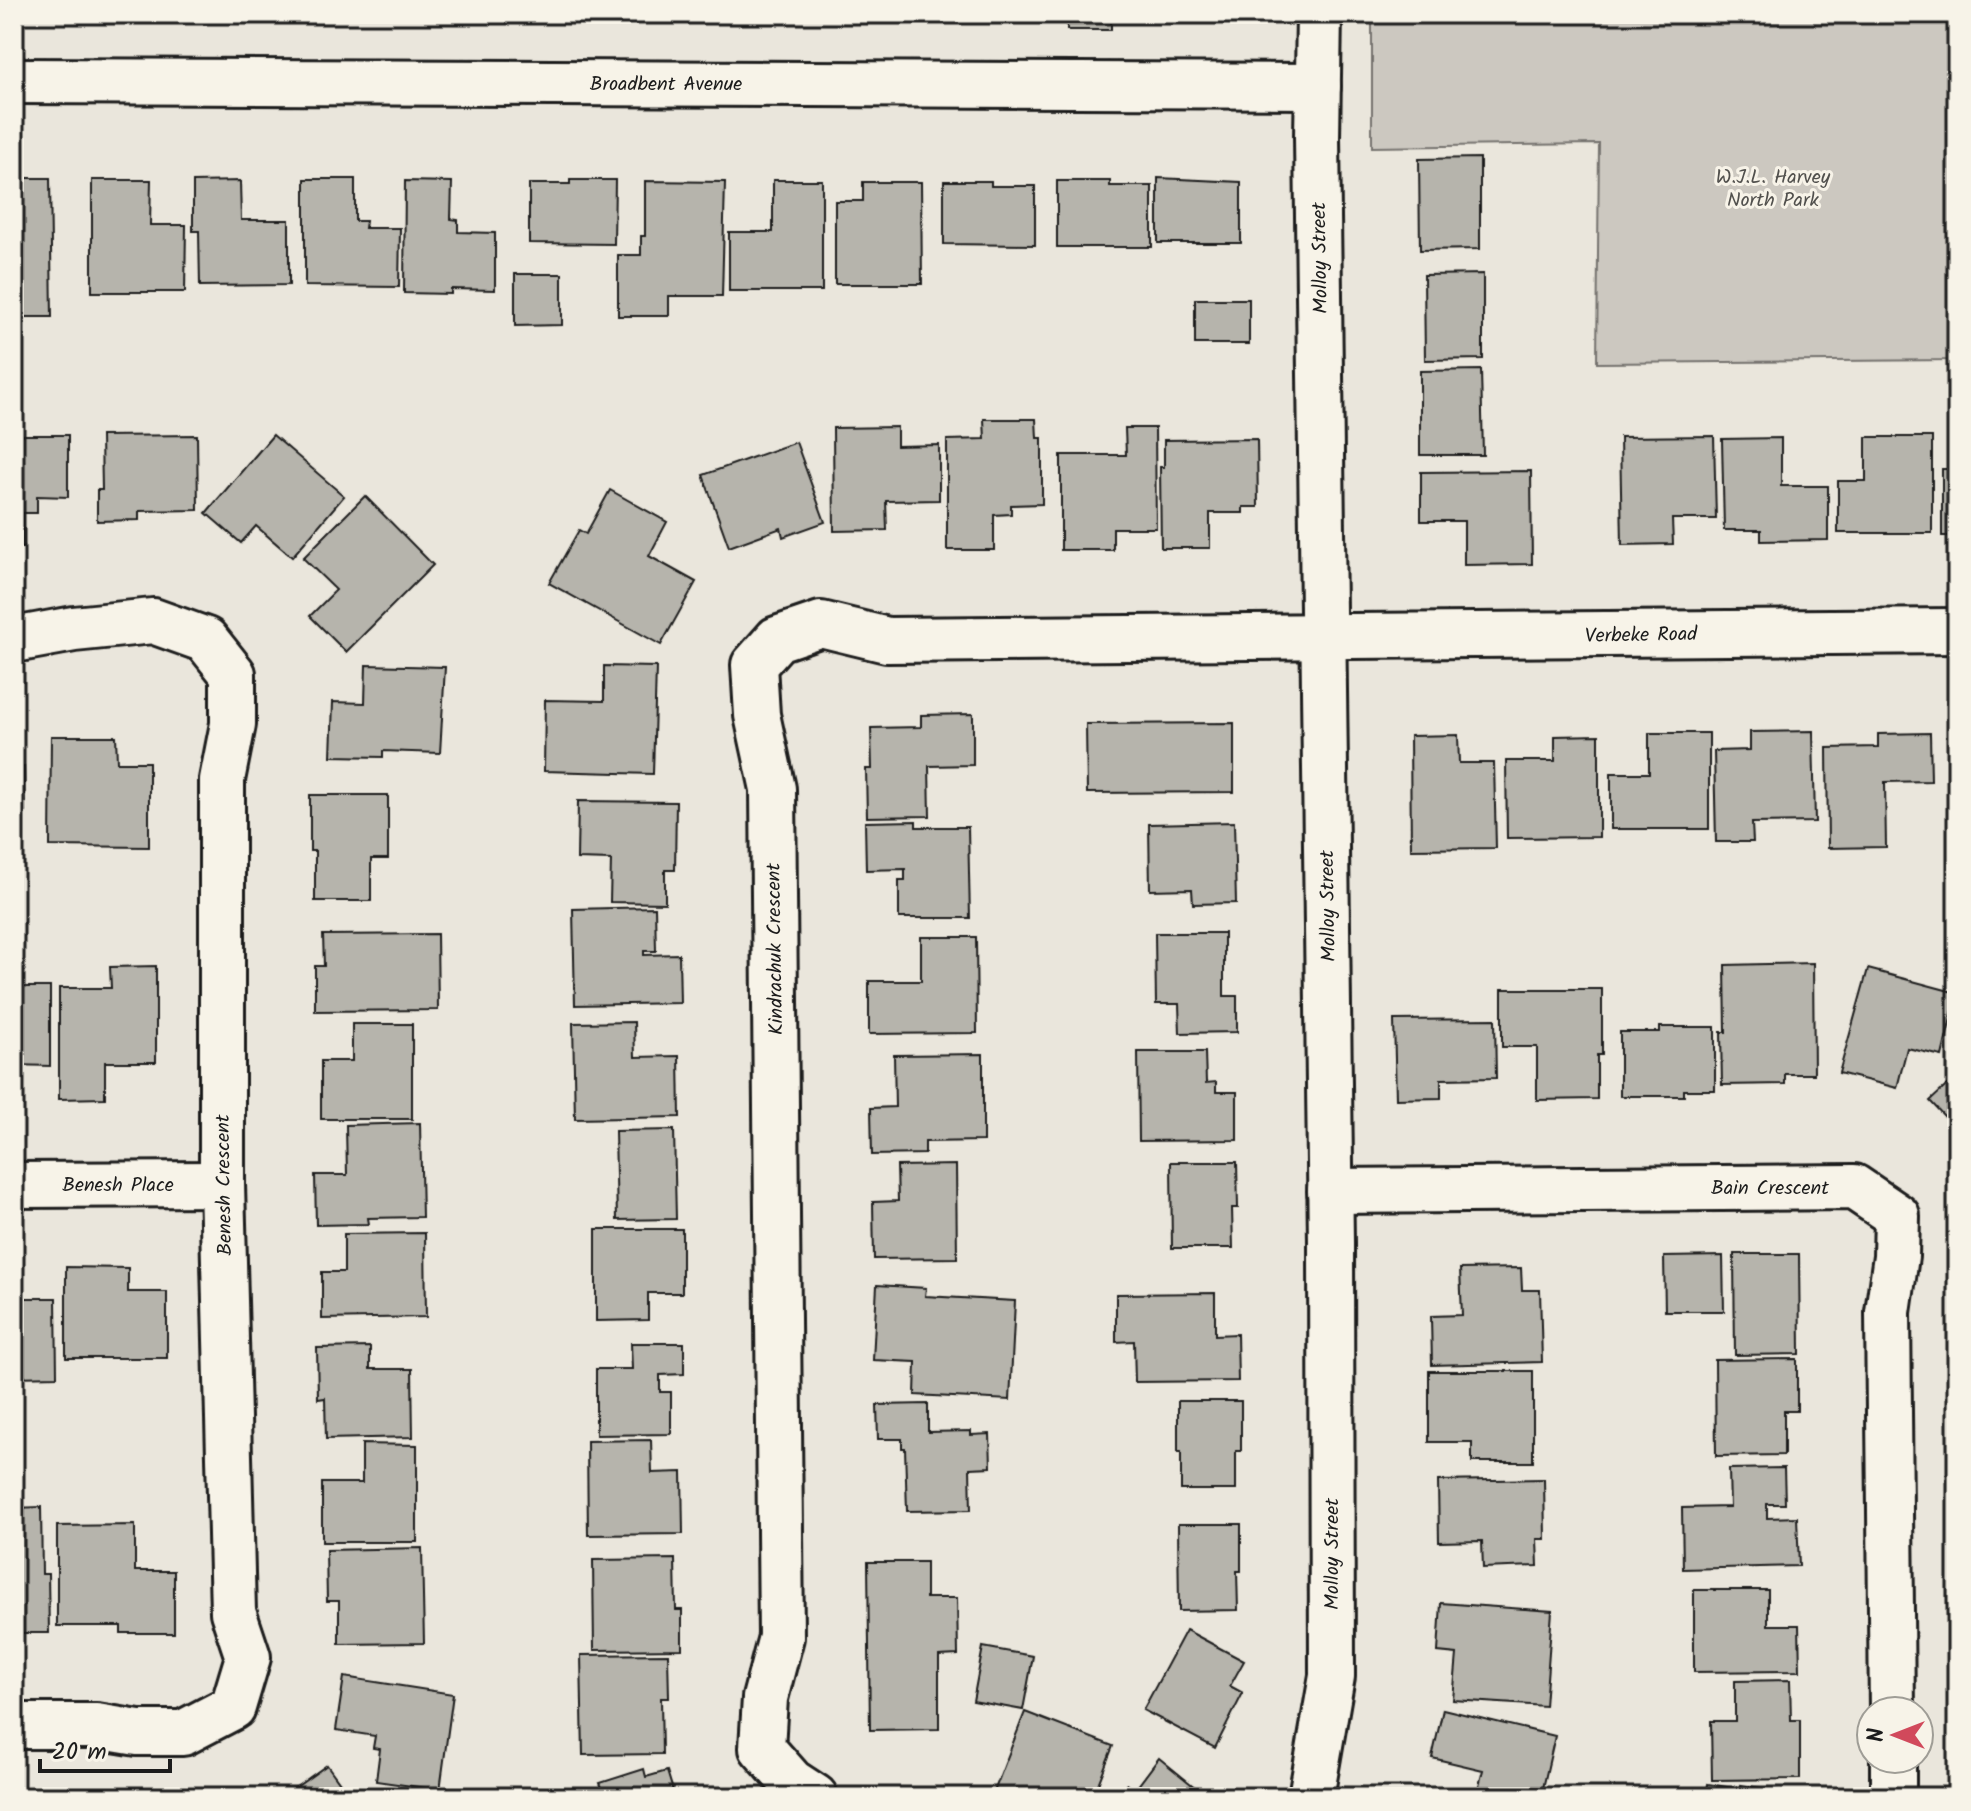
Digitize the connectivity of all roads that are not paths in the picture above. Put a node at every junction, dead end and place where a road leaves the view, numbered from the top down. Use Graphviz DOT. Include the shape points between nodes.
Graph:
graph roads {
  1 [pos="1319,14"];
  2 [pos="14,81"];
  3 [pos="1318,86"];
  4 [pos="1957,631"];
  5 [pos="1325,637"];
  6 [pos="14,640"];
  7 [pos="222,1184"];
  8 [pos="14,1185"];
  9 [pos="1330,1191"];
  10 [pos="1892,1695"];
  11 [pos="14,1726"];
  12 [pos="1893,1775"];
  13 [pos="815,1797"];
  14 [pos="1311,1797"];
  15 [pos="1893,1797"];
  1 -- 3 [label="street, Molloy Street"];
  2 -- 3 [label="street, Broadbent Avenue"];
  3 -- 5 [label="street, Molloy Street"];
  4 -- 5 [label="street, Verbeke Road"];
  5 -- 9 [label="street, Molloy Street"];
  5 -- 13 [label="street, Kindrachuk Crescent" via="887,640 821,624 777,639 754,665 757,715 773,789 781,1637 765,1698 762,1748 792,1782"];
  6 -- 7 [label="street, Benesh Crescent" via="153,621 206,640 233,674 233,724 222,780"];
  7 -- 8 [label="street, Benesh Place"];
  7 -- 11 [label="street, Benesh Crescent" via="233,1612 248,1657 233,1707 183,1733"];
  9 -- 10 [label="street, Bain Crescent" via="1854,1187 1897,1216 1888,1312"];
  9 -- 14 [label="street, Molloy Street" via="1332,1676"];
  12 -- 15 [label="street"];
}
